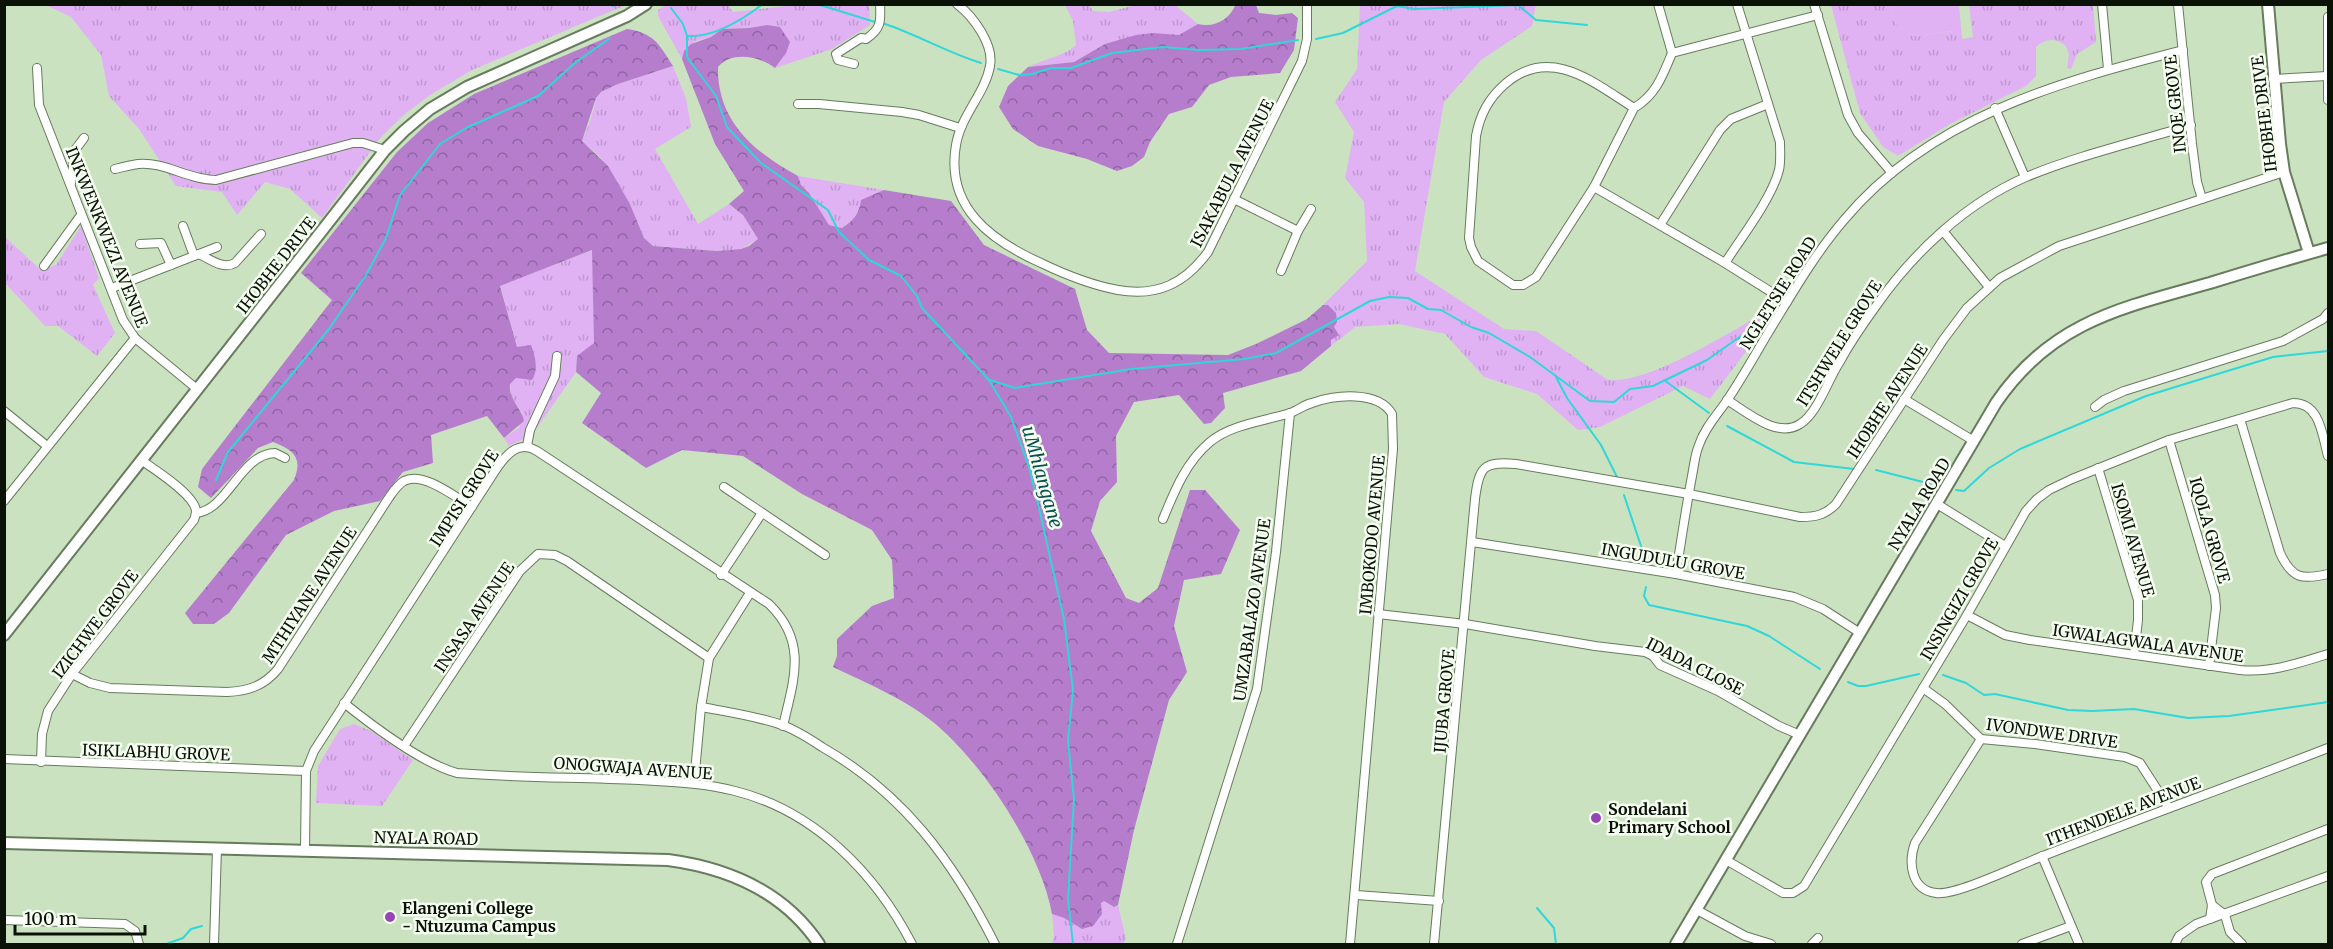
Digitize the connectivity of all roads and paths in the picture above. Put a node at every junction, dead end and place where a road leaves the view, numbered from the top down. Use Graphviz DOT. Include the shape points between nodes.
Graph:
graph roads {
  1 [pos="645,4"];
  2 [pos="880,4"];
  3 [pos="957,4"];
  4 [pos="1307,4"];
  5 [pos="1658,4"];
  6 [pos="1737,4"];
  7 [pos="1814,4"];
  8 [pos="2102,4"];
  9 [pos="2178,4"];
  10 [pos="2268,4"];
  11 [pos="1818,15"];
  12 [pos="2328,17"];
  13 [pos="1746,34"];
  14 [pos="2183,50"];
  15 [pos="1672,53"];
  16 [pos="854,64"];
  17 [pos="37,68"];
  18 [pos="2108,69"];
  19 [pos="2328,76"];
  20 [pos="2273,79"];
  21 [pos="2328,100"];
  22 [pos="798,104"];
  23 [pos="1768,104"];
  24 [pos="1634,108"];
  25 [pos="1995,108"];
  26 [pos="2191,125"];
  27 [pos="960,128"];
  28 [pos="84,138"];
  29 [pos="386,150"];
  30 [pos="115,169"];
  31 [pos="2284,172"];
  32 [pos="1892,173"];
  33 [pos="2025,177"];
  34 [pos="70,185"];
  35 [pos="1594,187"];
  36 [pos="2202,199"];
  37 [pos="1234,200"];
  38 [pos="1311,209"];
  39 [pos="81,215"];
  40 [pos="1660,225"];
  41 [pos="183,226"];
  42 [pos="1298,231"];
  43 [pos="1943,231"];
  44 [pos="261,234"];
  45 [pos="141,244"];
  46 [pos="217,247"];
  47 [pos="2328,248"];
  48 [pos="2309,253"];
  49 [pos="196,255"];
  50 [pos="1725,263"];
  51 [pos="171,265"];
  52 [pos="44,266"];
  53 [pos="1281,271"];
  54 [pos="1989,287"];
  55 [pos="112,288"];
  56 [pos="1787,302"];
  57 [pos="2328,313"];
  58 [pos="135,338"];
  59 [pos="557,356"];
  60 [pos="197,389"];
  61 [pos="1904,399"];
  62 [pos="1727,400"];
  63 [pos="2095,407"];
  64 [pos="4,411"];
  65 [pos="1290,414"];
  66 [pos="2240,419"];
  67 [pos="2169,440"];
  68 [pos="1974,441"];
  69 [pos="47,446"];
  70 [pos="527,446"];
  71 [pos="2328,456"];
  72 [pos="285,458"];
  73 [pos="141,459"];
  74 [pos="1489,464"];
  75 [pos="2098,468"];
  76 [pos="724,487"];
  77 [pos="1689,494"];
  78 [pos="4,501"];
  79 [pos="1937,504"];
  80 [pos="472,507"];
  81 [pos="196,513"];
  82 [pos="762,513"];
  83 [pos="1163,519"];
  84 [pos="1472,542"];
  85 [pos="2005,546"];
  86 [pos="825,555"];
  87 [pos="1676,574"];
  88 [pos="2328,574"];
  89 [pos="721,575"];
  90 [pos="750,592"];
  91 [pos="1378,614"];
  92 [pos="1967,615"];
  93 [pos="1465,624"];
  94 [pos="1860,633"];
  95 [pos="4,635"];
  96 [pos="2328,654"];
  97 [pos="2134,655"];
  98 [pos="709,658"];
  99 [pos="2209,666"];
  100 [pos="72,674"];
  101 [pos="1923,688"];
  102 [pos="344,703"];
  103 [pos="701,707"];
  104 [pos="783,726"];
  105 [pos="1800,735"];
  106 [pos="1981,739"];
  107 [pos="404,746"];
  108 [pos="2328,748"];
  109 [pos="4,759"];
  110 [pos="41,762"];
  111 [pos="306,771"];
  112 [pos="694,783"];
  113 [pos="2169,808"];
  114 [pos="2328,829"];
  115 [pos="4,843"];
  116 [pos="217,848"];
  117 [pos="304,849"];
  118 [pos="2042,856"];
  119 [pos="1726,860"];
  120 [pos="2328,876"];
  121 [pos="1356,895"];
  122 [pos="1439,901"];
  123 [pos="2212,905"];
  124 [pos="1697,910"];
  125 [pos="2225,915"];
  126 [pos="2210,919"];
  127 [pos="4,920"];
  128 [pos="2072,926"];
  129 [pos="1818,938"];
  130 [pos="139,945"];
  131 [pos="214,945"];
  132 [pos="819,945"];
  133 [pos="912,945"];
  134 [pos="995,945"];
  135 [pos="1177,945"];
  136 [pos="1350,945"];
  137 [pos="1434,945"];
  138 [pos="1676,945"];
  139 [pos="1771,945"];
  140 [pos="1812,945"];
  141 [pos="2022,945"];
  142 [pos="2079,945"];
  143 [pos="2175,945"];
  144 [pos="2242,945"];
  1 -- 29 [label="street, IHOBHE DRIVE" via="627,16 467,87 430,109"];
  2 -- 16 [label="street" via="881,20 876,32 836,54 838,60"];
  3 -- 27 [label="street, ISAKABULA AVENUE" via="978,26 990,64"];
  4 -- 37 [label="street, ISAKABULA AVENUE" via="1307,39 1302,61"];
  5 -- 15 [label="street"];
  6 -- 13 [label="street"];
  7 -- 11 [label="street"];
  8 -- 18 [label="street"];
  9 -- 14 [label="street, INQE GROVE"];
  10 -- 20 [label="street, IHOBHE DRIVE"];
  11 -- 13 [label="street"];
  11 -- 32 [label="street" via="1848,115"];
  12 -- 19 [label="street"];
  13 -- 15 [label="street"];
  13 -- 23 [label="street"];
  14 -- 18 [label="street, NGLETSIE ROAD"];
  14 -- 26 [label="street, INQE GROVE"];
  15 -- 24 [label="street" via="1656,88"];
  17 -- 34 [label="street, INKWENKWEZI AVENUE" via="39,105"];
  18 -- 25 [label="street, NGLETSIE ROAD"];
  19 -- 20 [label="street"];
  19 -- 21 [label="street"];
  20 -- 31 [label="street, IHOBHE DRIVE"];
  22 -- 27 [label="street" via="902,112"];
  23 -- 40 [label="street" via="1731,119 1720,130"];
  23 -- 50 [label="street" via="1780,142 1778,172"];
  24 -- 35 [label="street"];
  24 -- 35 [label="street" via="1584,76 1547,66 1522,72 1498,90 1479,119 1476,136 1469,238 1478,261 1513,285 1524,285 1536,277"];
  25 -- 32 [label="street, NGLETSIE ROAD" via="1941,136"];
  25 -- 33 [label="street"];
  26 -- 33 [label="street, ITSHWELE GROVE"];
  26 -- 36 [label="street, INQE GROVE"];
  27 -- 37 [label="street, ISAKABULA AVENUE" via="955,154 957,177 965,202 979,225 1017,252 1096,286 1141,291 1176,284 1208,252"];
  28 -- 34 [label="street" via="75,150"];
  29 -- 30 [label="street" via="353,143 221,180 196,178 143,164"];
  29 -- 60 [label="street, IHOBHE DRIVE"];
  31 -- 36 [label="street, IHOBHE AVENUE"];
  31 -- 48 [label="street, IHOBHE DRIVE"];
  32 -- 56 [label="street, NGLETSIE ROAD" via="1845,218 1810,263"];
  33 -- 43 [label="street, ITSHWELE GROVE" via="1980,203"];
  34 -- 39 [label="street, INKWENKWEZI AVENUE"];
  35 -- 40 [label="street"];
  36 -- 54 [label="street, IHOBHE AVENUE" via="2059,246"];
  37 -- 42 [label="street"];
  38 -- 42 [label="street"];
  39 -- 52 [label="street"];
  39 -- 55 [label="street, INKWENKWEZI AVENUE"];
  40 -- 50 [label="street"];
  41 -- 49 [label="street"];
  42 -- 53 [label="street"];
  43 -- 54 [label="street"];
  43 -- 62 [label="street, ITSHWELE GROVE" via="1894,281 1801,424 1773,427"];
  44 -- 49 [label="street" via="230,266"];
  45 -- 51 [label="street" via="161,243"];
  46 -- 49 [label="street"];
  47 -- 48 [label="street, NYALA ROAD"];
  48 -- 68 [label="street, NYALA ROAD" via="2122,308 2079,326 2019,372"];
  49 -- 51 [label="street"];
  50 -- 56 [label="street"];
  51 -- 55 [label="street"];
  54 -- 61 [label="street, IHOBHE AVENUE" via="1967,308"];
  55 -- 58 [label="street, INKWENKWEZI AVENUE" via="123,320"];
  56 -- 62 [label="street, NGLETSIE ROAD"];
  57 -- 63 [label="street" via="2283,340 2124,391"];
  58 -- 60 [label="street, INKWENKWEZI AVENUE"];
  58 -- 69 [label="street"];
  59 -- 70 [label="street" via="555,376 530,430"];
  60 -- 73 [label="street, IHOBHE DRIVE"];
  61 -- 68 [label="street"];
  61 -- 77 [label="street, IHOBHE AVENUE" via="1836,504 1823,515 1800,517"];
  62 -- 77 [label="street, NGLETSIE ROAD" via="1698,446"];
  64 -- 69 [label="street"];
  65 -- 83 [label="street, IMBOKODO AVENUE" via="1223,433 1211,441 1182,476"];
  65 -- 91 [label="street, IMBOKODO AVENUE" via="1309,404 1345,396 1380,402 1392,414 1393,449"];
  65 -- 135 [label="street, UMZABALAZO AVENUE" via="1257,688"];
  66 -- 67 [label="street, INSINGIZI GROVE"];
  66 -- 71 [label="street, INSINGIZI GROVE" via="2278,406 2307,405 2314,412"];
  66 -- 88 [label="street" via="2287,567 2302,577"];
  67 -- 75 [label="street, INSINGIZI GROVE"];
  67 -- 99 [label="street, IQOLA GROVE" via="2215,595"];
  68 -- 79 [label="street, NYALA ROAD"];
  69 -- 78 [label="street"];
  70 -- 80 [label="street, IMPISI GROVE" via="508,454"];
  70 -- 89 [label="street"];
  72 -- 81 [label="street, IZICHWE GROVE" via="275,453 262,456 208,510"];
  73 -- 81 [label="street" via="184,493"];
  73 -- 95 [label="street, IHOBHE DRIVE"];
  74 -- 77 [label="street, IHOBHE AVENUE" via="1534,467"];
  74 -- 84 [label="street, IJUBA GROVE" via="1478,479"];
  75 -- 85 [label="street, INSINGIZI GROVE" via="2037,499"];
  75 -- 97 [label="street, ISOMI AVENUE" via="2138,600"];
  76 -- 82 [label="street"];
  77 -- 87 [label="street, NGLETSIE ROAD"];
  79 -- 85 [label="street"];
  79 -- 94 [label="street, NYALA ROAD"];
  80 -- 100 [label="street, MTHIYANE AVENUE" via="425,480 411,478 399,485 278,669 258,686 227,693 131,690 101,686"];
  80 -- 102 [label="street, IMPISI GROVE"];
  81 -- 100 [label="street, IZICHWE GROVE"];
  82 -- 86 [label="street"];
  82 -- 89 [label="street"];
  84 -- 87 [label="street, INGUDULU GROVE"];
  84 -- 93 [label="street, IJUBA GROVE"];
  85 -- 92 [label="street, INSINGIZI GROVE"];
  87 -- 94 [label="street, INGUDULU GROVE" via="1794,597 1823,609"];
  89 -- 90 [label="street"];
  90 -- 98 [label="street"];
  90 -- 104 [label="street" via="780,615 794,646 794,681"];
  91 -- 93 [label="street, IDADA CLOSE"];
  91 -- 121 [label="street, IMBOKODO AVENUE"];
  92 -- 97 [label="street, IGWALAGWALA AVENUE" via="2005,635"];
  92 -- 101 [label="street, INSINGIZI GROVE"];
  93 -- 105 [label="street, IDADA CLOSE" via="1645,652 1660,665"];
  93 -- 122 [label="street, IJUBA GROVE"];
  94 -- 105 [label="street, NYALA ROAD"];
  96 -- 99 [label="street, IGWALAGWALA AVENUE" via="2259,672"];
  97 -- 99 [label="street, IGWALAGWALA AVENUE"];
  98 -- 103 [label="street"];
  98 -- 107 [label="street, INSASA AVENUE" via="567,561 555,555 538,554 520,571"];
  100 -- 110 [label="street, IZICHWE GROVE" via="44,722"];
  101 -- 106 [label="street, IVONDWE DRIVE"];
  101 -- 119 [label="street, INSINGIZI GROVE" via="1801,889 1783,892"];
  102 -- 107 [label="street, ONOGWAJA AVENUE"];
  102 -- 111 [label="street, IMPISI GROVE"];
  103 -- 104 [label="street"];
  103 -- 112 [label="street"];
  104 -- 134 [label="street" via="839,756 912,816 967,893"];
  105 -- 119 [label="street, NYALA ROAD"];
  106 -- 113 [label="street, IVONDWE DRIVE" via="2135,760 2145,768"];
  106 -- 118 [label="street, ITHENDELE AVENUE" via="1915,843 1912,871 1926,890 1949,893"];
  107 -- 112 [label="street, ONOGWAJA AVENUE" via="457,773"];
  108 -- 113 [label="street, ITHENDELE AVENUE"];
  109 -- 110 [label="street, ISIKLABHU GROVE"];
  110 -- 111 [label="street, ISIKLABHU GROVE"];
  111 -- 117 [label="street, IMPISI GROVE"];
  112 -- 133 [label="street, ONOGWAJA AVENUE" via="755,797 811,826 845,852 871,880"];
  113 -- 118 [label="street, ITHENDELE AVENUE"];
  114 -- 123 [label="street" via="2214,873 2206,882"];
  115 -- 116 [label="street, NYALA ROAD"];
  116 -- 117 [label="street, NYALA ROAD"];
  116 -- 131 [label="street"];
  117 -- 132 [label="street, NYALA ROAD" via="690,863 730,874 767,893 800,920"];
  118 -- 128 [label="street"];
  119 -- 124 [label="street, NYALA ROAD"];
  120 -- 125 [label="street"];
  121 -- 122 [label="street"];
  121 -- 136 [label="street, IMBOKODO AVENUE"];
  122 -- 137 [label="street, IJUBA GROVE"];
  123 -- 125 [label="street"];
  123 -- 126 [label="street"];
  124 -- 138 [label="street, NYALA ROAD"];
  124 -- 139 [label="street"];
  125 -- 126 [label="street"];
  125 -- 144 [label="street" via="2230,932"];
  126 -- 143 [label="street" via="2191,927"];
  127 -- 130 [label="street" via="126,924 135,931"];
  128 -- 141 [label="street"];
  128 -- 142 [label="street"];
  129 -- 140 [label="street"];
}
